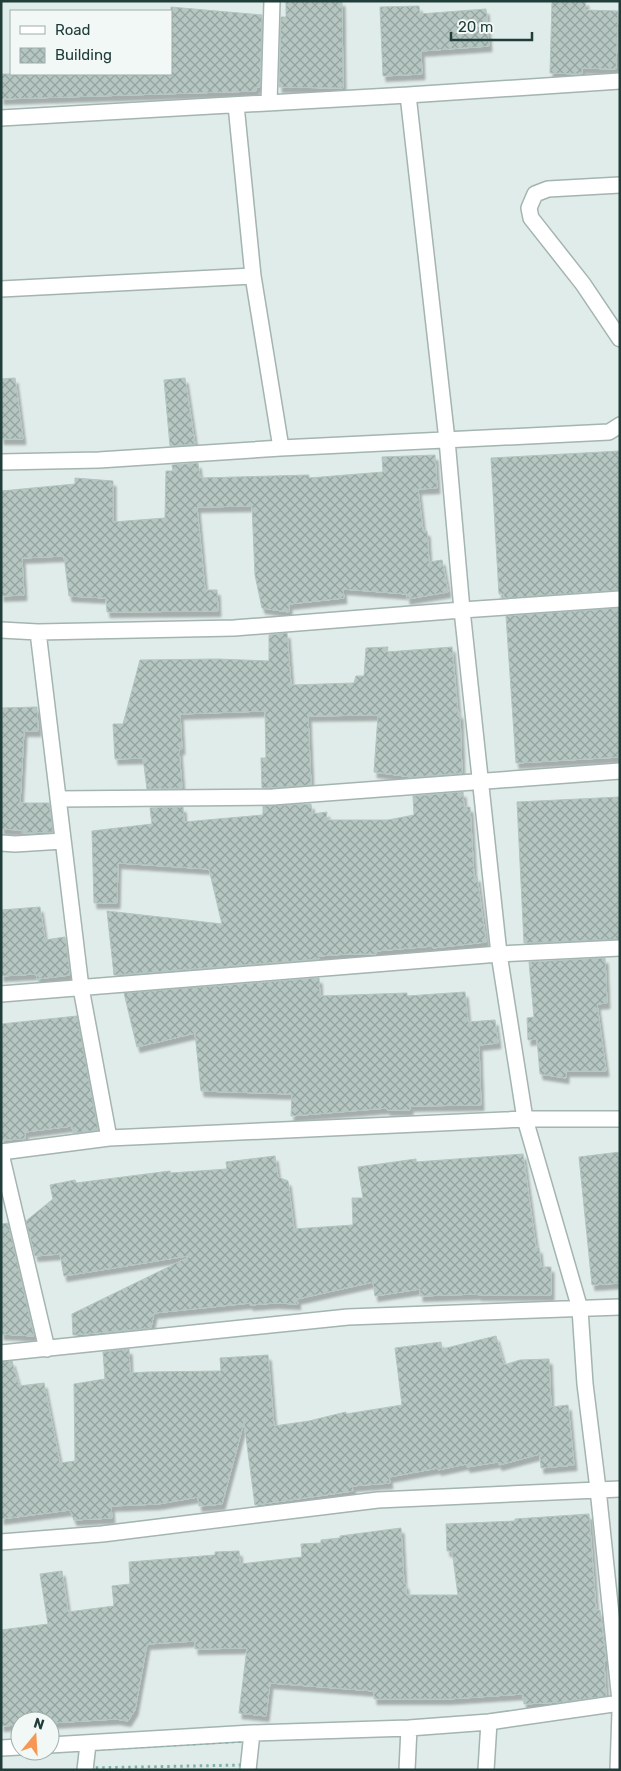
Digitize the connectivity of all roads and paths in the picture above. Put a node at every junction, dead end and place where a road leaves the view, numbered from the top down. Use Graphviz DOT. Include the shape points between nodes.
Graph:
graph roads {
  1 [pos="272,1"];
  2 [pos="620,81"];
  3 [pos="408,95"];
  4 [pos="269,103"];
  5 [pos="236,105"];
  6 [pos="1,118"];
  7 [pos="620,186"];
  8 [pos="253,276"];
  9 [pos="1,289"];
  10 [pos="620,339"];
  11 [pos="620,425"];
  12 [pos="447,440"];
  13 [pos="281,448"];
  14 [pos="1,462"];
  15 [pos="620,599"];
  16 [pos="462,610"];
  17 [pos="1,630"];
  18 [pos="38,632"];
  19 [pos="620,771"];
  20 [pos="481,781"];
  21 [pos="58,799"];
  22 [pos="63,841"];
  23 [pos="1,843"];
  24 [pos="620,948"];
  25 [pos="499,954"];
  26 [pos="81,988"];
  27 [pos="1,994"];
  28 [pos="525,1119"];
  29 [pos="620,1119"];
  30 [pos="109,1138"];
  31 [pos="1,1153"];
  32 [pos="620,1308"];
  33 [pos="580,1309"];
  34 [pos="47,1349"];
  35 [pos="1,1354"];
  36 [pos="598,1489"];
  37 [pos="620,1489"];
  38 [pos="1,1542"];
  39 [pos="620,1702"];
  40 [pos="620,1711"];
  41 [pos="489,1722"];
  42 [pos="409,1728"];
  43 [pos="252,1733"];
  44 [pos="88,1744"];
  45 [pos="60,1745"];
  46 [pos="85,1770"];
  47 [pos="248,1770"];
  48 [pos="407,1770"];
  49 [pos="486,1770"];
  50 [pos="618,1770"];
  1 -- 4 [label="street"];
  2 -- 3 [label="street"];
  3 -- 4 [label="street"];
  3 -- 12 [label="street"];
  4 -- 5 [label="street"];
  5 -- 6 [label="street"];
  5 -- 8 [label="street"];
  7 -- 10 [label="street" via="548,189 536,194 529,208 531,218 583,284"];
  8 -- 9 [label="street"];
  8 -- 13 [label="street"];
  11 -- 12 [label="street" via="608,432"];
  12 -- 13 [label="street"];
  12 -- 16 [label="street"];
  13 -- 14 [label="street" via="99,460"];
  15 -- 16 [label="street"];
  16 -- 18 [label="street" via="234,628"];
  16 -- 20 [label="street"];
  17 -- 18 [label="street"];
  18 -- 21 [label="street"];
  19 -- 20 [label="street"];
  20 -- 21 [label="street" via="274,797"];
  20 -- 25 [label="street"];
  21 -- 22 [label="street"];
  22 -- 23 [label="street"];
  22 -- 26 [label="street"];
  24 -- 25 [label="street"];
  25 -- 26 [label="street"];
  25 -- 28 [label="street"];
  26 -- 27 [label="street"];
  26 -- 30 [label="street"];
  28 -- 29 [label="street"];
  28 -- 30 [label="street"];
  28 -- 33 [label="street"];
  30 -- 31 [label="street"];
  31 -- 34 [label="street"];
  32 -- 33 [label="street"];
  33 -- 34 [label="street" via="348,1317"];
  33 -- 36 [label="street"];
  34 -- 35 [label="street"];
  36 -- 37 [label="street"];
  36 -- 38 [label="street" via="378,1500 102,1534"];
  36 -- 39 [label="street"];
  39 -- 41 [label="street"];
  40 -- 50 [label="street"];
  41 -- 42 [label="street"];
  41 -- 49 [label="street"];
  42 -- 43 [label="street"];
  42 -- 48 [label="street"];
  43 -- 44 [label="street"];
  43 -- 47 [label="street"];
  44 -- 45 [label="street"];
  44 -- 46 [label="street"];
}
